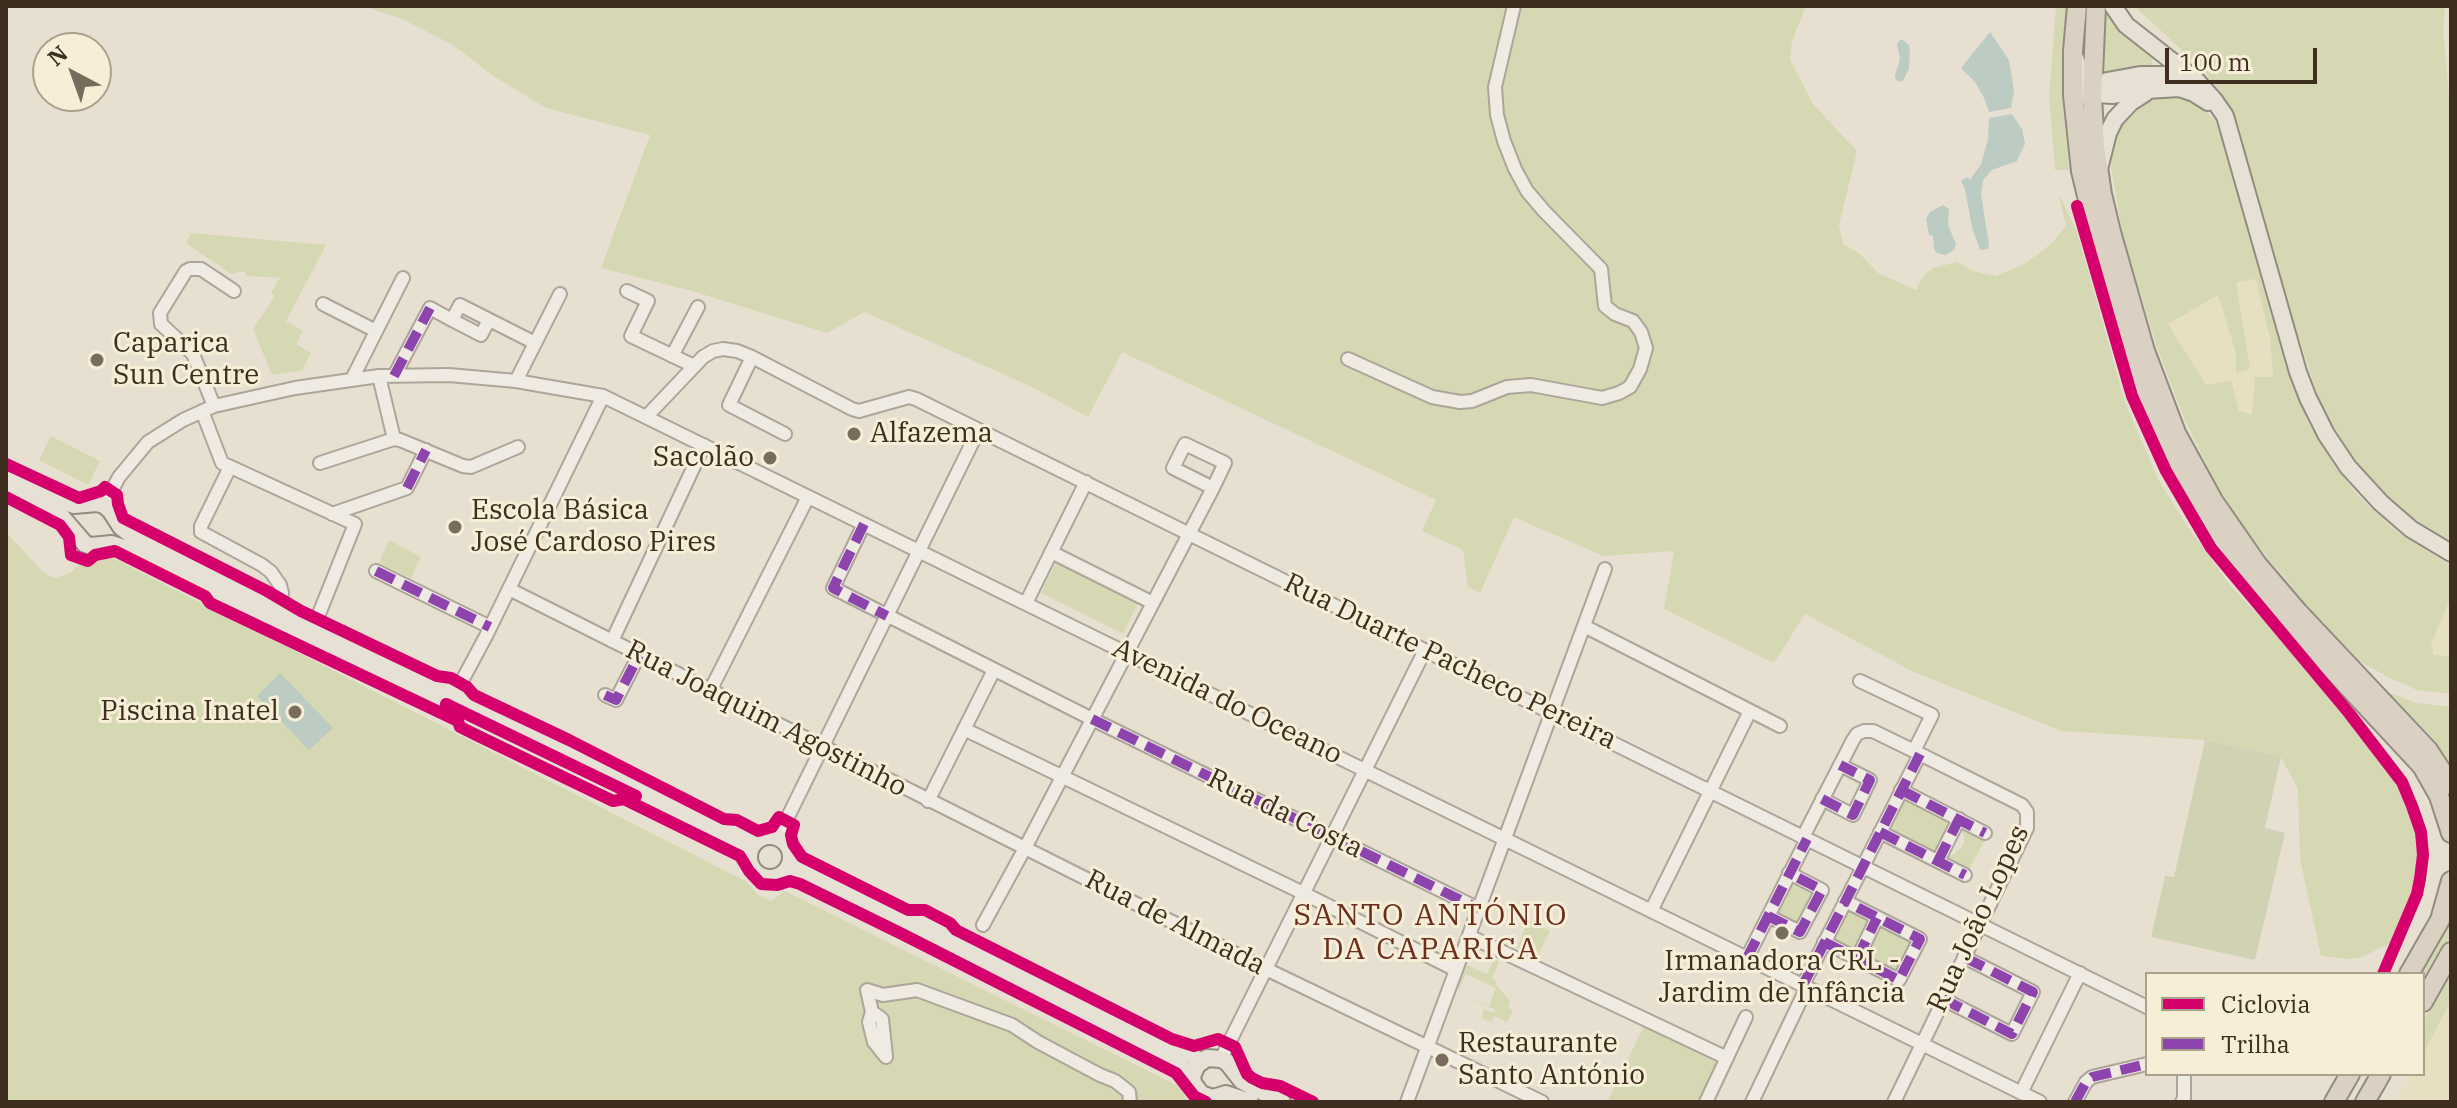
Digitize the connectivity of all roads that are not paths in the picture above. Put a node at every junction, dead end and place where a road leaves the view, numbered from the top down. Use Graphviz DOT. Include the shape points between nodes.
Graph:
graph roads {
  1 [pos="1514,6"];
  2 [pos="2077,6"];
  3 [pos="2096,6"];
  4 [pos="2113,6"];
  5 [pos="2147,42"];
  6 [pos="2073,51"];
  7 [pos="2160,81"];
  8 [pos="2099,93"];
  9 [pos="2214,100"];
  10 [pos="2076,135"];
  11 [pos="2231,135"];
  12 [pos="2098,170"];
  13 [pos="403,278"];
  14 [pos="234,291"];
  15 [pos="627,291"];
  16 [pos="560,294"];
  17 [pos="323,304"];
  18 [pos="698,307"];
  19 [pos="376,331"];
  20 [pos="535,343"];
  21 [pos="672,356"];
  22 [pos="752,357"];
  23 [pos="1348,359"];
  24 [pos="694,366"];
  25 [pos="379,376"];
  26 [pos="394,376"];
  27 [pos="352,379"];
  28 [pos="516,381"];
  29 [pos="603,396"];
  30 [pos="208,408"];
  31 [pos="647,416"];
  32 [pos="978,431"];
  33 [pos="785,434"];
  34 [pos="394,439"];
  35 [pos="704,445"];
  36 [pos="518,447"];
  37 [pos="426,450"];
  38 [pos="320,463"];
  39 [pos="230,467"];
  40 [pos="6,472"];
  41 [pos="1086,482"];
  42 [pos="1213,488"];
  43 [pos="6,489"];
  44 [pos="808,497"];
  45 [pos="103,508"];
  46 [pos="332,514"];
  47 [pos="864,524"];
  48 [pos="1189,533"];
  49 [pos="76,535"];
  50 [pos="98,546"];
  51 [pos="919,550"];
  52 [pos="1051,552"];
  53 [pos="2451,553"];
  54 [pos="1605,569"];
  55 [pos="376,571"];
  56 [pos="509,589"];
  57 [pos="1026,603"];
  58 [pos="1153,603"];
  59 [pos="280,606"];
  60 [pos="887,616"];
  61 [pos="315,624"];
  62 [pos="1584,626"];
  63 [pos="490,627"];
  64 [pos="612,641"];
  65 [pos="1425,650"];
  66 [pos="1127,653"];
  67 [pos="639,655"];
  68 [pos="994,670"];
  69 [pos="1860,681"];
  70 [pos="711,689"];
  71 [pos="456,692"];
  72 [pos="605,695"];
  73 [pos="1750,711"];
  74 [pos="1552,713"];
  75 [pos="1092,719"];
  76 [pos="1780,726"];
  77 [pos="964,729"];
  78 [pos="822,746"];
  79 [pos="1917,752"];
  80 [pos="1840,765"];
  81 [pos="1364,771"];
  82 [pos="1061,778"];
  83 [pos="2451,785"];
  84 [pos="1901,790"];
  85 [pos="1710,792"];
  86 [pos="1822,799"];
  87 [pos="928,801"];
  88 [pos="1959,819"];
  89 [pos="1880,832"];
  90 [pos="1985,833"];
  91 [pos="2451,833"];
  92 [pos="778,837"];
  93 [pos="1331,837"];
  94 [pos="1805,838"];
  95 [pos="1505,839"];
  96 [pos="753,846"];
  97 [pos="1025,848"];
  98 [pos="1938,861"];
  99 [pos="789,864"];
  100 [pos="1862,866"];
  101 [pos="1789,873"];
  102 [pos="1965,875"];
  103 [pos="2451,881"];
  104 [pos="1303,893"];
  105 [pos="1845,901"];
  106 [pos="1479,909"];
  107 [pos="1651,911"];
  108 [pos="1768,916"];
  109 [pos="1877,918"];
  110 [pos="983,925"];
  111 [pos="1980,925"];
  112 [pos="1469,936"];
  113 [pos="1824,942"];
  114 [pos="2451,952"];
  115 [pos="1964,957"];
  116 [pos="1747,958"];
  117 [pos="1857,959"];
  118 [pos="1266,969"];
  119 [pos="1456,970"];
  120 [pos="2410,972"];
  121 [pos="2080,973"];
  122 [pos="1805,986"];
  123 [pos="1943,999"];
  124 [pos="2425,1000"];
  125 [pos="2145,1006"];
  126 [pos="1746,1017"];
  127 [pos="1921,1043"];
  128 [pos="1427,1047"];
  129 [pos="886,1057"];
  130 [pos="1727,1058"];
  131 [pos="1201,1061"];
  132 [pos="1226,1063"];
  133 [pos="2145,1064"];
  134 [pos="1192,1076"];
  135 [pos="2184,1076"];
  136 [pos="2349,1076"];
  137 [pos="2382,1076"];
  138 [pos="2382,1076"];
  139 [pos="2021,1093"];
  140 [pos="1226,1094"];
  141 [pos="1130,1102"];
  142 [pos="1250,1102"];
  143 [pos="1282,1102"];
  144 [pos="1407,1102"];
  145 [pos="1542,1102"];
  146 [pos="1706,1102"];
  147 [pos="1752,1102"];
  148 [pos="1894,1102"];
  149 [pos="2040,1102"];
  150 [pos="2075,1102"];
  151 [pos="2182,1102"];
  152 [pos="2334,1102"];
  153 [pos="2365,1102"];
  154 [pos="2372,1102"];
  1 -- 23 [label="street" via="1495,87 1504,141 1527,191 1601,269 1605,306 1633,321 1641,332 1646,348 1640,369 1630,387 1602,398 1531,385 1460,402 1432,397"];
  2 -- 6 [label="highway"];
  3 -- 8 [label="highway"];
  4 -- 5 [label="main road"];
  5 -- 7 [label="main road" via="2157,57"];
  5 -- 9 [label="main road"];
  6 -- 8 [label="main road" via="2083,79"];
  6 -- 10 [label="highway"];
  7 -- 8 [label="main road" via="2116,78"];
  7 -- 9 [label="main road" via="2176,76"];
  7 -- 11 [label="main road" via="2205,100"];
  7 -- 12 [label="main road" via="2120,112"];
  8 -- 10 [label="main road" via="2083,97"];
  8 -- 12 [label="highway"];
  9 -- 11 [label="main road"];
  10 -- 91 [label="highway" via="2096,233 2136,367 2181,474 2218,536 2260,591 2422,766"];
  11 -- 53 [label="main road" via="2298,372 2321,426 2372,495 2411,529"];
  12 -- 83 [label="highway" via="2145,351 2200,478 2264,573 2428,750"];
  13 -- 19 [label="street"];
  14 -- 30 [label="street" via="201,269 190,269 160,313 161,324 193,354"];
  15 -- 21 [label="street" via="648,301 631,336"];
  16 -- 20 [label="street"];
  17 -- 19 [label="street"];
  18 -- 21 [label="street"];
  19 -- 27 [label="street"];
  20 -- 26 [label="street" via="460,305 452,320 430,308"];
  20 -- 28 [label="street"];
  21 -- 24 [label="street"];
  22 -- 24 [label="street, Rua Duarte Pacheco Pereira" via="723,349"];
  22 -- 32 [label="street, Rua Duarte Pacheco Pereira" via="852,409 909,397"];
  22 -- 33 [label="street" via="729,405"];
  24 -- 31 [label="street"];
  25 -- 26 [label="street, Avenida do Oceano"];
  25 -- 27 [label="street, Avenida do Oceano"];
  25 -- 34 [label="street"];
  26 -- 28 [label="street, Avenida do Oceano"];
  27 -- 30 [label="street, Avenida do Oceano"];
  28 -- 29 [label="street, Avenida do Oceano"];
  29 -- 31 [label="street, Avenida do Oceano"];
  29 -- 56 [label="street"];
  30 -- 39 [label="street" via="222,463"];
  30 -- 45 [label="street, Avenida do Oceano" via="148,442 124,469"];
  31 -- 35 [label="street, Avenida do Oceano"];
  32 -- 41 [label="street, Rua Duarte Pacheco Pereira"];
  32 -- 51 [label="street"];
  34 -- 37 [label="street"];
  34 -- 38 [label="street"];
  35 -- 44 [label="street, Avenida do Oceano"];
  35 -- 64 [label="street"];
  36 -- 37 [label="street" via="471,467"];
  37 -- 46 [label="street" via="407,488"];
  39 -- 46 [label="street"];
  39 -- 59 [label="street" via="201,532 271,572 282,593"];
  40 -- 45 [label="main road" via="66,502"];
  41 -- 48 [label="street, Rua Duarte Pacheco Pereira"];
  41 -- 52 [label="street"];
  42 -- 48 [label="street"];
  43 -- 49 [label="main road" via="61,516"];
  44 -- 47 [label="street, Avenida do Oceano"];
  44 -- 70 [label="street"];
  45 -- 49 [label="main road" via="83,507 73,524"];
  45 -- 50 [label="main road" via="116,523 114,535"];
  45 -- 59 [label="main road" via="130,534"];
  46 -- 61 [label="street" via="355,524"];
  47 -- 51 [label="street, Avenida do Oceano"];
  47 -- 60 [label="street, Rua da Costa" via="833,588"];
  48 -- 58 [label="street"];
  48 -- 65 [label="street, Rua Duarte Pacheco Pereira"];
  49 -- 50 [label="main road" via="85,544"];
  50 -- 96 [label="main road" via="129,550"];
  51 -- 57 [label="street, Avenida do Oceano"];
  51 -- 60 [label="street"];
  52 -- 57 [label="street"];
  52 -- 58 [label="street"];
  54 -- 62 [label="street"];
  55 -- 63 [label="street"];
  56 -- 63 [label="street"];
  56 -- 64 [label="street, Rua Joaquim Agostinho"];
  57 -- 66 [label="street, Avenida do Oceano"];
  58 -- 66 [label="street"];
  59 -- 61 [label="main road"];
  60 -- 68 [label="street, Rua da Costa"];
  60 -- 78 [label="street"];
  61 -- 71 [label="main road"];
  62 -- 73 [label="street"];
  62 -- 74 [label="street"];
  63 -- 71 [label="street"];
  64 -- 67 [label="street, Rua Joaquim Agostinho"];
  65 -- 74 [label="street, Rua Duarte Pacheco Pereira"];
  65 -- 81 [label="street"];
  66 -- 75 [label="street"];
  66 -- 81 [label="street, Avenida do Oceano"];
  67 -- 70 [label="street, Rua Joaquim Agostinho"];
  67 -- 72 [label="street" via="616,700"];
  68 -- 75 [label="street, Rua da Costa"];
  68 -- 77 [label="street"];
  69 -- 79 [label="street" via="1932,715"];
  70 -- 78 [label="street, Rua Joaquim Agostinho"];
  71 -- 96 [label="main road"];
  73 -- 76 [label="street"];
  73 -- 85 [label="street"];
  74 -- 85 [label="street, Rua Duarte Pacheco Pereira"];
  74 -- 95 [label="street"];
  75 -- 82 [label="street"];
  75 -- 93 [label="street, Rua da Costa"];
  77 -- 82 [label="street"];
  77 -- 87 [label="street"];
  78 -- 87 [label="street, Rua Joaquim Agostinho"];
  78 -- 92 [label="street"];
  79 -- 80 [label="street, Rua João Lopes" via="1864,731"];
  79 -- 84 [label="street"];
  79 -- 111 [label="street, Rua João Lopes" via="2027,812 2027,828"];
  80 -- 86 [label="street, Rua João Lopes"];
  80 -- 86 [label="street" via="1870,780 1853,815"];
  81 -- 93 [label="street"];
  81 -- 95 [label="street, Avenida do Oceano"];
  82 -- 97 [label="street"];
  82 -- 104 [label="street"];
  84 -- 88 [label="street"];
  84 -- 89 [label="street"];
  85 -- 94 [label="street, Rua Duarte Pacheco Pereira"];
  85 -- 107 [label="street"];
  86 -- 94 [label="street, Rua João Lopes"];
  87 -- 97 [label="street, Rua Joaquim Agostinho"];
  88 -- 90 [label="street"];
  88 -- 98 [label="street"];
  89 -- 98 [label="street"];
  89 -- 100 [label="street"];
  92 -- 96 [label="main road" via="764,836"];
  92 -- 99 [label="main road" via="790,849"];
  93 -- 104 [label="street"];
  93 -- 106 [label="street, Rua da Costa"];
  94 -- 100 [label="street, Rua Duarte Pacheco Pereira"];
  94 -- 101 [label="street, Rua João Lopes"];
  95 -- 106 [label="street"];
  95 -- 107 [label="street, Avenida do Oceano"];
  96 -- 99 [label="main road" via="751,866 762,876 774,878"];
  97 -- 110 [label="street"];
  97 -- 118 [label="street, Rua de Almada"];
  98 -- 102 [label="street"];
  99 -- 131 [label="main road"];
  99 -- 134 [label="main road"];
  100 -- 105 [label="street"];
  100 -- 111 [label="street, Rua Duarte Pacheco Pereira"];
  101 -- 108 [label="street, Rua João Lopes"];
  101 -- 108 [label="street" via="1822,890 1800,932"];
  103 -- 120 [label="highway" via="2440,920"];
  104 -- 118 [label="street"];
  104 -- 119 [label="street"];
  105 -- 109 [label="street"];
  105 -- 113 [label="street"];
  106 -- 112 [label="street"];
  107 -- 116 [label="street, Avenida do Oceano"];
  108 -- 116 [label="street, Rua João Lopes"];
  109 -- 117 [label="street"];
  109 -- 117 [label="street" via="1920,939 1899,980"];
  111 -- 115 [label="street, Rua João Lopes"];
  111 -- 121 [label="street, Rua Duarte Pacheco Pereira"];
  112 -- 119 [label="street"];
  112 -- 130 [label="street"];
  113 -- 117 [label="street"];
  113 -- 122 [label="street"];
  114 -- 124 [label="highway"];
  115 -- 123 [label="street, Rua João Lopes"];
  115 -- 123 [label="street" via="2033,992 2012,1034"];
  116 -- 122 [label="street, Avenida do Oceano"];
  118 -- 128 [label="street, Rua de Almada"];
  118 -- 132 [label="street"];
  119 -- 128 [label="street"];
  121 -- 125 [label="street, Rua Duarte Pacheco Pereira"];
  121 -- 139 [label="street"];
  122 -- 127 [label="street, Avenida do Oceano"];
  122 -- 147 [label="street"];
  123 -- 127 [label="street, Rua João Lopes"];
  126 -- 130 [label="street"];
  127 -- 139 [label="street, Avenida do Oceano"];
  127 -- 148 [label="street"];
  128 -- 144 [label="street"];
  128 -- 145 [label="street, Rua de Almada"];
  129 -- 141 [label="street" via="874,1042 867,990 883,995 917,990 1012,1025 1115,1081 1129,1092"];
  130 -- 146 [label="street"];
  131 -- 132 [label="main road" via="1214,1057"];
  131 -- 134 [label="main road"];
  132 -- 140 [label="main road" via="1234,1079"];
  132 -- 143 [label="main road" via="1242,1081"];
  133 -- 150 [label="street" via="2092,1077"];
  134 -- 140 [label="main road" via="1201,1094"];
  135 -- 151 [label="street"];
  136 -- 152 [label="highway"];
  137 -- 153 [label="highway"];
  138 -- 154 [label="main road"];
  139 -- 149 [label="street, Avenida do Oceano"];
  140 -- 142 [label="main road"];
}
